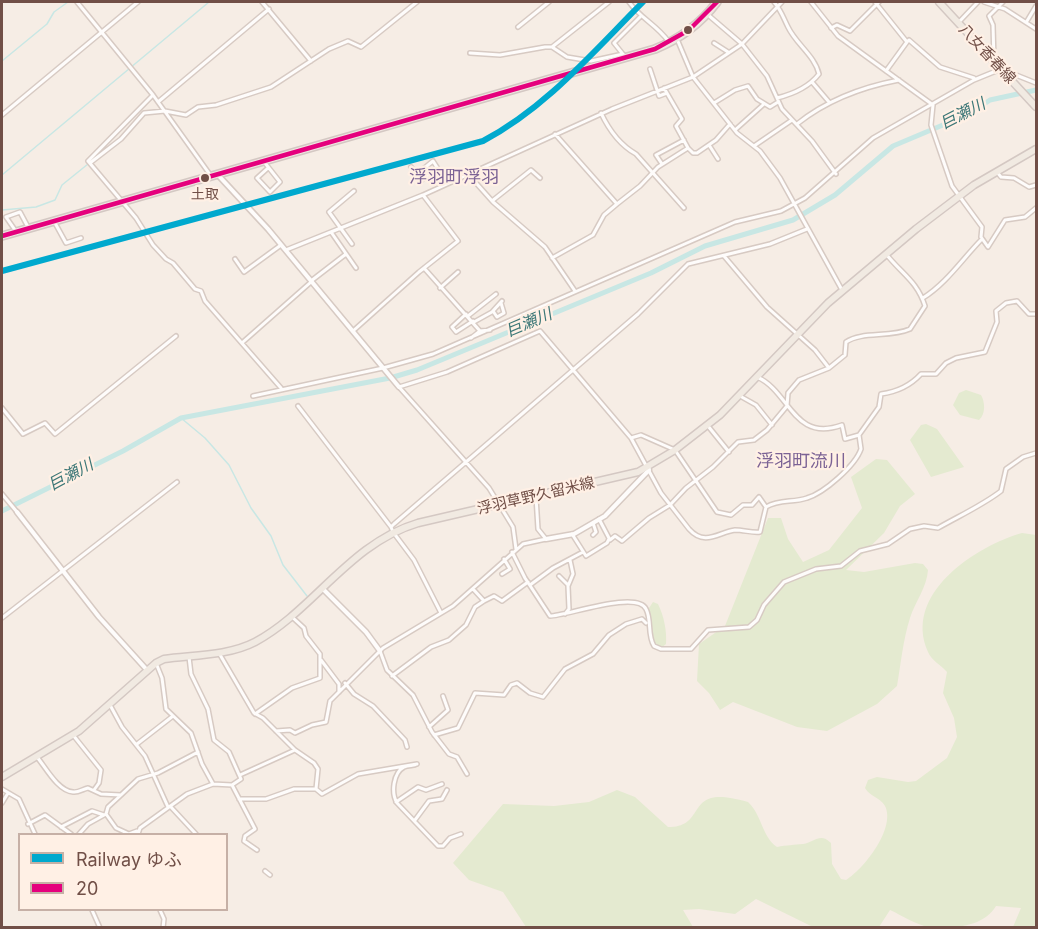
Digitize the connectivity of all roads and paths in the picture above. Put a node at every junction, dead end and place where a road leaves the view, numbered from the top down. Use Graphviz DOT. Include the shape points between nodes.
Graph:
graph roads {
  1 [pos="77,2"];
  2 [pos="138,2"];
  3 [pos="262,2"];
  4 [pos="417,2"];
  5 [pos="549,2"];
  6 [pos="609,2"];
  7 [pos="629,2"];
  8 [pos="717,2"];
  9 [pos="774,2"];
  10 [pos="782,2"];
  11 [pos="811,2"];
  12 [pos="877,2"];
  13 [pos="939,2"];
  14 [pos="978,2"];
  15 [pos="984,2"];
  16 [pos="1003,2"];
  17 [pos="997,5"];
  18 [pos="778,6"];
  19 [pos="1036,6"];
  20 [pos="269,9"];
  21 [pos="707,14"];
  22 [pos="640,17"];
  23 [pos="1027,21"];
  24 [pos="958,23"];
  25 [pos="518,27"];
  26 [pos="831,28"];
  27 [pos="1036,29"];
  28 [pos="101,32"];
  29 [pos="673,41"];
  30 [pos="907,42"];
  31 [pos="714,44"];
  32 [pos="742,44"];
  33 [pos="552,47"];
  34 [pos="728,52"];
  35 [pos="470,53"];
  36 [pos="624,55"];
  37 [pos="311,61"];
  38 [pos="994,62"];
  39 [pos="650,69"];
  40 [pos="1001,69"];
  41 [pos="886,71"];
  42 [pos="693,77"];
  43 [pos="976,79"];
  44 [pos="899,80"];
  45 [pos="812,82"];
  46 [pos="1036,83"];
  47 [pos="664,88"];
  48 [pos="657,90"];
  49 [pos="667,93"];
  50 [pos="153,95"];
  51 [pos="778,100"];
  52 [pos="158,102"];
  53 [pos="829,102"];
  54 [pos="714,103"];
  55 [pos="764,104"];
  56 [pos="933,105"];
  57 [pos="1036,107"];
  58 [pos="165,111"];
  59 [pos="601,113"];
  60 [pos="2,115"];
  61 [pos="792,120"];
  62 [pos="730,124"];
  63 [pos="797,125"];
  64 [pos="735,130"];
  65 [pos="555,134"];
  66 [pos="684,140"];
  67 [pos="709,145"];
  68 [pos="754,146"];
  69 [pos="688,148"];
  70 [pos="1036,149"];
  71 [pos="718,159"];
  72 [pos="89,162"];
  73 [pos="266,164"];
  74 [pos="662,164"];
  75 [pos="411,167"];
  76 [pos="437,168"];
  77 [pos="652,172"];
  78 [pos="997,172"];
  79 [pos="468,173"];
  80 [pos="417,174"];
  81 [pos="836,174"];
  82 [pos="214,175"];
  83 [pos="540,178"];
  84 [pos="447,183"];
  85 [pos="1036,185"];
  86 [pos="354,191"];
  87 [pos="423,195"];
  88 [pos="960,195"];
  89 [pos="492,201"];
  90 [pos="121,202"];
  91 [pos="617,204"];
  92 [pos="793,204"];
  93 [pos="684,208"];
  94 [pos="1036,208"];
  95 [pos="55,221"];
  96 [pos="29,228"];
  97 [pos="342,228"];
  98 [pos="807,229"];
  99 [pos="16,232"];
  100 [pos="331,232"];
  101 [pos="2,236"];
  102 [pos="81,238"];
  103 [pos="982,239"];
  104 [pos="352,244"];
  105 [pos="281,245"];
  106 [pos="285,250"];
  107 [pos="346,254"];
  108 [pos="886,254"];
  109 [pos="724,256"];
  110 [pos="552,258"];
  111 [pos="235,259"];
  112 [pos="356,268"];
  113 [pos="424,268"];
  114 [pos="458,272"];
  115 [pos="311,281"];
  116 [pos="440,288"];
  117 [pos="575,291"];
  118 [pos="843,291"];
  119 [pos="496,294"];
  120 [pos="922,298"];
  121 [pos="493,311"];
  122 [pos="1036,314"];
  123 [pos="467,315"];
  124 [pos="473,322"];
  125 [pos="490,330"];
  126 [pos="353,331"];
  127 [pos="480,331"];
  128 [pos="796,333"];
  129 [pos="176,336"];
  130 [pos="471,338"];
  131 [pos="243,342"];
  132 [pos="383,368"];
  133 [pos="829,368"];
  134 [pos="572,370"];
  135 [pos="757,377"];
  136 [pos="399,387"];
  137 [pos="280,388"];
  138 [pos="253,396"];
  139 [pos="739,396"];
  140 [pos="298,406"];
  141 [pos="787,406"];
  142 [pos="2,408"];
  143 [pos="772,425"];
  144 [pos="708,426"];
  145 [pos="859,435"];
  146 [pos="631,438"];
  147 [pos="675,450"];
  148 [pos="729,452"];
  149 [pos="1036,453"];
  150 [pos="467,462"];
  151 [pos="648,466"];
  152 [pos="696,478"];
  153 [pos="177,482"];
  154 [pos="2,494"];
  155 [pos="536,496"];
  156 [pos="499,504"];
  157 [pos="670,505"];
  158 [pos="766,507"];
  159 [pos="17,512"];
  160 [pos="599,519"];
  161 [pos="592,523"];
  162 [pos="392,529"];
  163 [pos="572,534"];
  164 [pos="593,536"];
  165 [pos="609,539"];
  166 [pos="546,540"];
  167 [pos="516,549"];
  168 [pos="512,552"];
  169 [pos="583,552"];
  170 [pos="504,559"];
  171 [pos="570,560"];
  172 [pos="64,570"];
  173 [pos="502,574"];
  174 [pos="559,576"];
  175 [pos="529,584"];
  176 [pos="568,585"];
  177 [pos="322,588"];
  178 [pos="473,589"];
  179 [pos="484,601"];
  180 [pos="441,613"];
  181 [pos="565,614"];
  182 [pos="290,615"];
  183 [pos="2,618"];
  184 [pos="648,624"];
  185 [pos="380,651"];
  186 [pos="219,652"];
  187 [pos="189,656"];
  188 [pos="321,660"];
  189 [pos="156,663"];
  190 [pos="147,670"];
  191 [pos="392,676"];
  192 [pos="345,683"];
  193 [pos="339,692"];
  194 [pos="443,696"];
  195 [pos="110,705"];
  196 [pos="255,714"];
  197 [pos="172,716"];
  198 [pos="429,727"];
  199 [pos="276,731"];
  200 [pos="72,735"];
  201 [pos="434,735"];
  202 [pos="137,744"];
  203 [pos="407,747"];
  204 [pos="295,750"];
  205 [pos="198,752"];
  206 [pos="36,756"];
  207 [pos="154,774"];
  208 [pos="467,774"];
  209 [pos="240,775"];
  210 [pos="2,777"];
  211 [pos="213,784"];
  212 [pos="442,784"];
  213 [pos="232,785"];
  214 [pos="2,789"];
  215 [pos="316,789"];
  216 [pos="94,790"];
  217 [pos="447,790"];
  218 [pos="8,793"];
  219 [pos="121,795"];
  220 [pos="239,799"];
  221 [pos="396,802"];
  222 [pos="2,803"];
  223 [pos="169,807"];
  224 [pos="105,815"];
  225 [pos="415,820"];
  226 [pos="28,824"];
  227 [pos="61,827"];
  228 [pos="138,832"];
  229 [pos="34,833"];
  230 [pos="70,833"];
  231 [pos="80,833"];
  232 [pos="128,833"];
  233 [pos="195,833"];
  234 [pos="460,834"];
  235 [pos="257,850"];
  236 [pos="265,871"];
  237 [pos="270,875"];
  238 [pos="93,911"];
  239 [pos="161,911"];
  240 [pos="100,927"];
  241 [pos="163,927"];
  1 -- 28 [label="street"];
  2 -- 28 [label="street"];
  3 -- 20 [label="street"];
  4 -- 37 [label="street" via="361,47 348,41"];
  5 -- 25 [label="street"];
  6 -- 33 [label="street"];
  7 -- 22 [label="street"];
  8 -- 21 [label="highway"];
  9 -- 18 [label="street"];
  10 -- 18 [label="street"];
  11 -- 26 [label="street"];
  12 -- 26 [label="street" via="850,31 837,25"];
  12 -- 30 [label="street"];
  13 -- 24 [label="main road, 八女香春線"];
  14 -- 24 [label="street"];
  15 -- 17 [label="street"];
  16 -- 17 [label="street"];
  17 -- 23 [label="street"];
  17 -- 38 [label="street" via="989,16 993,25"];
  18 -- 32 [label="street"];
  18 -- 45 [label="street" via="788,28 817,64 819,74"];
  19 -- 23 [label="street"];
  20 -- 37 [label="street"];
  20 -- 52 [label="street"];
  21 -- 29 [label="highway"];
  21 -- 32 [label="street"];
  22 -- 29 [label="street" via="654,23"];
  22 -- 36 [label="street" via="614,43"];
  23 -- 27 [label="street"];
  24 -- 38 [label="main road, 八女香春線"];
  26 -- 41 [label="street"];
  28 -- 50 [label="street"];
  28 -- 60 [label="street"];
  29 -- 36 [label="highway"];
  29 -- 42 [label="street"];
  30 -- 41 [label="street"];
  30 -- 43 [label="street" via="940,67"];
  31 -- 34 [label="street"];
  32 -- 34 [label="street"];
  32 -- 51 [label="street" via="767,76"];
  33 -- 35 [label="street" via="500,55"];
  33 -- 36 [label="street" via="578,60"];
  34 -- 42 [label="street"];
  36 -- 73 [label="highway"];
  37 -- 58 [label="street" via="271,87 198,107 186,115"];
  38 -- 40 [label="main road, 八女香春線"];
  39 -- 48 [label="street"];
  40 -- 43 [label="street"];
  40 -- 46 [label="street"];
  40 -- 57 [label="main road, 八女香春線"];
  41 -- 44 [label="street"];
  42 -- 47 [label="street"];
  42 -- 54 [label="street"];
  43 -- 56 [label="street"];
  44 -- 53 [label="street"];
  44 -- 56 [label="street"];
  45 -- 51 [label="street"];
  45 -- 53 [label="street"];
  47 -- 48 [label="street"];
  47 -- 49 [label="street"];
  48 -- 49 [label="street" via="659,96"];
  48 -- 59 [label="street"];
  49 -- 66 [label="street" via="682,119 676,129"];
  50 -- 52 [label="street"];
  50 -- 72 [label="street"];
  51 -- 55 [label="street" via="770,107"];
  51 -- 61 [label="street"];
  52 -- 58 [label="street"];
  53 -- 63 [label="street"];
  54 -- 55 [label="street" via="748,86"];
  54 -- 62 [label="street"];
  55 -- 64 [label="street"];
  56 -- 81 [label="street" via="873,138"];
  56 -- 88 [label="street" via="933,135 952,186"];
  58 -- 72 [label="street" via="144,113 121,139"];
  58 -- 82 [label="street"];
  59 -- 65 [label="street"];
  59 -- 77 [label="street" via="610,130"];
  61 -- 63 [label="street"];
  61 -- 68 [label="street"];
  62 -- 64 [label="street"];
  62 -- 67 [label="street"];
  63 -- 81 [label="street"];
  64 -- 68 [label="street"];
  65 -- 79 [label="street"];
  65 -- 91 [label="street"];
  66 -- 69 [label="street"];
  66 -- 74 [label="street" via="656,155"];
  67 -- 69 [label="street" via="693,153"];
  67 -- 71 [label="street"];
  68 -- 92 [label="street" via="780,178"];
  69 -- 74 [label="street"];
  70 -- 78 [label="main road, 浮羽草野久留米線"];
  72 -- 90 [label="street"];
  73 -- 73 [label="street" via="280,182 270,192 257,178"];
  73 -- 82 [label="highway"];
  74 -- 77 [label="street"];
  75 -- 80 [label="street"];
  76 -- 80 [label="street" via="422,180"];
  76 -- 80 [label="street" via="433,161"];
  76 -- 84 [label="street"];
  77 -- 91 [label="street"];
  77 -- 93 [label="street"];
  78 -- 85 [label="street" via="1029,187"];
  78 -- 88 [label="main road, 浮羽草野久留米線"];
  79 -- 84 [label="street"];
  79 -- 89 [label="street"];
  81 -- 92 [label="street"];
  82 -- 90 [label="highway"];
  82 -- 105 [label="street"];
  83 -- 89 [label="street" via="531,170"];
  84 -- 87 [label="street"];
  86 -- 97 [label="street" via="329,212"];
  87 -- 97 [label="street"];
  87 -- 113 [label="street" via="458,241"];
  88 -- 103 [label="street" via="982,227"];
  88 -- 108 [label="main road, 浮羽草野久留米線"];
  89 -- 110 [label="street" via="545,247"];
  90 -- 95 [label="highway"];
  90 -- 131 [label="street" via="153,245 201,291 205,301"];
  91 -- 110 [label="street" via="604,215 593,234"];
  92 -- 98 [label="street"];
  92 -- 117 [label="street" via="735,222"];
  94 -- 103 [label="street" via="1025,217 1005,220 988,247"];
  95 -- 96 [label="highway"];
  95 -- 102 [label="street" via="66,243"];
  96 -- 99 [label="highway"];
  96 -- 99 [label="street" via="20,212 6,217"];
  97 -- 100 [label="street"];
  97 -- 104 [label="street"];
  98 -- 109 [label="street"];
  98 -- 118 [label="street"];
  99 -- 101 [label="highway"];
  100 -- 106 [label="street"];
  100 -- 107 [label="street"];
  103 -- 120 [label="street" via="966,260"];
  105 -- 106 [label="street"];
  105 -- 111 [label="street" via="244,272"];
  106 -- 115 [label="street"];
  107 -- 112 [label="street"];
  107 -- 115 [label="street"];
  108 -- 118 [label="main road, 浮羽草野久留米線"];
  108 -- 120 [label="street" via="911,279"];
  109 -- 128 [label="street" via="767,307"];
  109 -- 134 [label="street" via="688,264 638,314"];
  110 -- 117 [label="street"];
  113 -- 116 [label="street"];
  113 -- 126 [label="street"];
  114 -- 116 [label="street"];
  115 -- 126 [label="street"];
  115 -- 131 [label="street"];
  116 -- 123 [label="street"];
  117 -- 125 [label="street"];
  118 -- 128 [label="main road, 浮羽草野久留米線"];
  119 -- 123 [label="street"];
  120 -- 133 [label="street" via="925,306 910,329 899,334 850,339 845,355"];
  121 -- 121 [label="street" via="502,302 504,313 497,317"];
  121 -- 124 [label="street"];
  122 -- 145 [label="street" via="1029,314 1017,302 1002,305 996,311 997,322 986,352 956,358 936,374 921,374 892,393 881,394 879,407"];
  123 -- 124 [label="street"];
  123 -- 124 [label="street" via="452,327 456,332"];
  124 -- 127 [label="street"];
  125 -- 127 [label="street"];
  125 -- 130 [label="street"];
  126 -- 132 [label="street"];
  127 -- 130 [label="street"];
  128 -- 133 [label="street"];
  128 -- 135 [label="main road, 浮羽草野久留米線"];
  129 -- 142 [label="street" via="55,434 45,423 22,434"];
  130 -- 132 [label="street"];
  131 -- 137 [label="street"];
  132 -- 136 [label="street"];
  132 -- 137 [label="street"];
  133 -- 141 [label="street" via="799,380 788,393"];
  134 -- 136 [label="street" via="540,331 447,372"];
  134 -- 146 [label="street"];
  134 -- 150 [label="street"];
  135 -- 139 [label="main road, 浮羽草野久留米線"];
  135 -- 141 [label="street"];
  136 -- 150 [label="street"];
  137 -- 138 [label="street"];
  139 -- 143 [label="street" via="756,405"];
  139 -- 144 [label="main road, 浮羽草野久留米線"];
  140 -- 162 [label="street"];
  141 -- 143 [label="street"];
  141 -- 145 [label="street" via="809,426 826,430 842,425 844,439"];
  143 -- 148 [label="street" via="754,440 741,441"];
  144 -- 147 [label="main road, 浮羽草野久留米線"];
  144 -- 148 [label="street"];
  145 -- 158 [label="street" via="860,453 826,487 807,498"];
  146 -- 147 [label="street" via="641,435"];
  146 -- 151 [label="street"];
  147 -- 151 [label="main road, 浮羽草野久留米線"];
  147 -- 152 [label="street"];
  148 -- 152 [label="street"];
  149 -- 184 [label="street" via="1006,469 1001,491 938,528 910,529 888,544 860,551 841,566 816,569 784,582 749,627 708,630 695,646 686,650 654,646"];
  150 -- 156 [label="street"];
  150 -- 162 [label="street"];
  151 -- 155 [label="main road, 浮羽草野久留米線" via="638,472"];
  151 -- 157 [label="street"];
  151 -- 160 [label="street" via="649,470 619,504"];
  152 -- 157 [label="street"];
  152 -- 158 [label="street" via="717,512 731,514 743,505 752,505 759,497"];
  153 -- 172 [label="street"];
  154 -- 159 [label="street"];
  155 -- 156 [label="main road, 浮羽草野久留米線"];
  155 -- 166 [label="street" via="538,529"];
  156 -- 162 [label="main road, 浮羽草野久留米線"];
  156 -- 167 [label="street" via="513,527"];
  157 -- 158 [label="street" via="693,534 717,538 732,530 760,532"];
  157 -- 165 [label="street" via="622,541 615,536"];
  159 -- 172 [label="street"];
  160 -- 161 [label="street"];
  160 -- 165 [label="street"];
  161 -- 163 [label="street"];
  161 -- 164 [label="street" via="596,532"];
  162 -- 177 [label="main road, 浮羽草野久留米線"];
  162 -- 180 [label="street" via="412,557"];
  163 -- 166 [label="street"];
  163 -- 169 [label="street"];
  165 -- 169 [label="street" via="586,556"];
  166 -- 167 [label="street"];
  167 -- 168 [label="street"];
  168 -- 170 [label="street"];
  168 -- 175 [label="street"];
  169 -- 171 [label="street"];
  170 -- 173 [label="street" via="510,569"];
  170 -- 178 [label="street"];
  171 -- 175 [label="street"];
  171 -- 176 [label="street" via="573,574"];
  172 -- 183 [label="street"];
  172 -- 190 [label="street" via="99,617"];
  174 -- 176 [label="street"];
  175 -- 179 [label="street" via="502,601 494,596"];
  175 -- 181 [label="street" via="550,616"];
  176 -- 181 [label="street" via="569,609"];
  177 -- 182 [label="main road, 浮羽草野久留米線"];
  177 -- 185 [label="street"];
  178 -- 179 [label="street"];
  178 -- 180 [label="street"];
  179 -- 191 [label="street" via="449,640 431,647"];
  180 -- 185 [label="street"];
  181 -- 184 [label="street" via="597,604 641,605 646,609"];
  182 -- 186 [label="main road, 浮羽草野久留米線" via="256,642"];
  182 -- 188 [label="street" via="304,628"];
  184 -- 201 [label="street" via="635,620 609,636 593,654 565,669 543,697 517,683 504,695 475,693 458,728"];
  185 -- 191 [label="street"];
  185 -- 192 [label="street"];
  186 -- 187 [label="main road, 浮羽草野久留米線"];
  186 -- 196 [label="street"];
  187 -- 189 [label="main road, 浮羽草野久留米線"];
  187 -- 209 [label="street" via="191,674 208,710 214,740 229,753"];
  188 -- 193 [label="street" via="339,684"];
  188 -- 196 [label="street" via="320,678 292,688"];
  189 -- 190 [label="main road, 浮羽草野久留米線"];
  189 -- 197 [label="street" via="166,708"];
  190 -- 195 [label="main road, 浮羽草野久留米線"];
  191 -- 198 [label="street" via="413,695"];
  192 -- 193 [label="street"];
  192 -- 203 [label="street" via="373,706"];
  193 -- 199 [label="street" via="330,701 326,722 295,733"];
  194 -- 198 [label="street" via="448,710"];
  195 -- 200 [label="main road, 浮羽草野久留米線"];
  195 -- 202 [label="street" via="122,728"];
  196 -- 199 [label="street"];
  197 -- 202 [label="street"];
  197 -- 205 [label="street" via="191,733"];
  198 -- 201 [label="street"];
  199 -- 204 [label="street"];
  200 -- 206 [label="main road, 浮羽草野久留米線"];
  200 -- 216 [label="street" via="101,770"];
  201 -- 208 [label="street"];
  202 -- 207 [label="street"];
  204 -- 209 [label="street"];
  204 -- 215 [label="street" via="318,769"];
  205 -- 207 [label="street"];
  205 -- 211 [label="street"];
  206 -- 210 [label="main road, 浮羽草野久留米線"];
  206 -- 216 [label="street" via="65,789"];
  207 -- 219 [label="street" via="138,779"];
  207 -- 223 [label="street"];
  209 -- 213 [label="street" via="241,779"];
  211 -- 213 [label="street"];
  211 -- 223 [label="street" via="187,794"];
  212 -- 221 [label="street" via="426,790 418,788"];
  213 -- 220 [label="street"];
  214 -- 218 [label="street"];
  215 -- 220 [label="street" via="301,787 266,799"];
  215 -- 221 [label="street" via="322,794 358,774 417,764 402,769 395,778"];
  216 -- 219 [label="street"];
  217 -- 225 [label="street" via="442,799 429,801"];
  218 -- 222 [label="street"];
  218 -- 226 [label="street" via="20,799"];
  219 -- 224 [label="street"];
  220 -- 235 [label="street" via="255,829 244,841"];
  221 -- 225 [label="street"];
  223 -- 228 [label="street"];
  223 -- 233 [label="street"];
  224 -- 227 [label="street" via="92,811"];
  224 -- 231 [label="street"];
  224 -- 232 [label="street" via="116,828"];
  225 -- 234 [label="street" via="438,846"];
  226 -- 227 [label="street" via="43,815"];
  226 -- 229 [label="street"];
  227 -- 230 [label="street"];
  236 -- 237 [label="street"];
  238 -- 240 [label="street"];
  239 -- 241 [label="street"];
}
